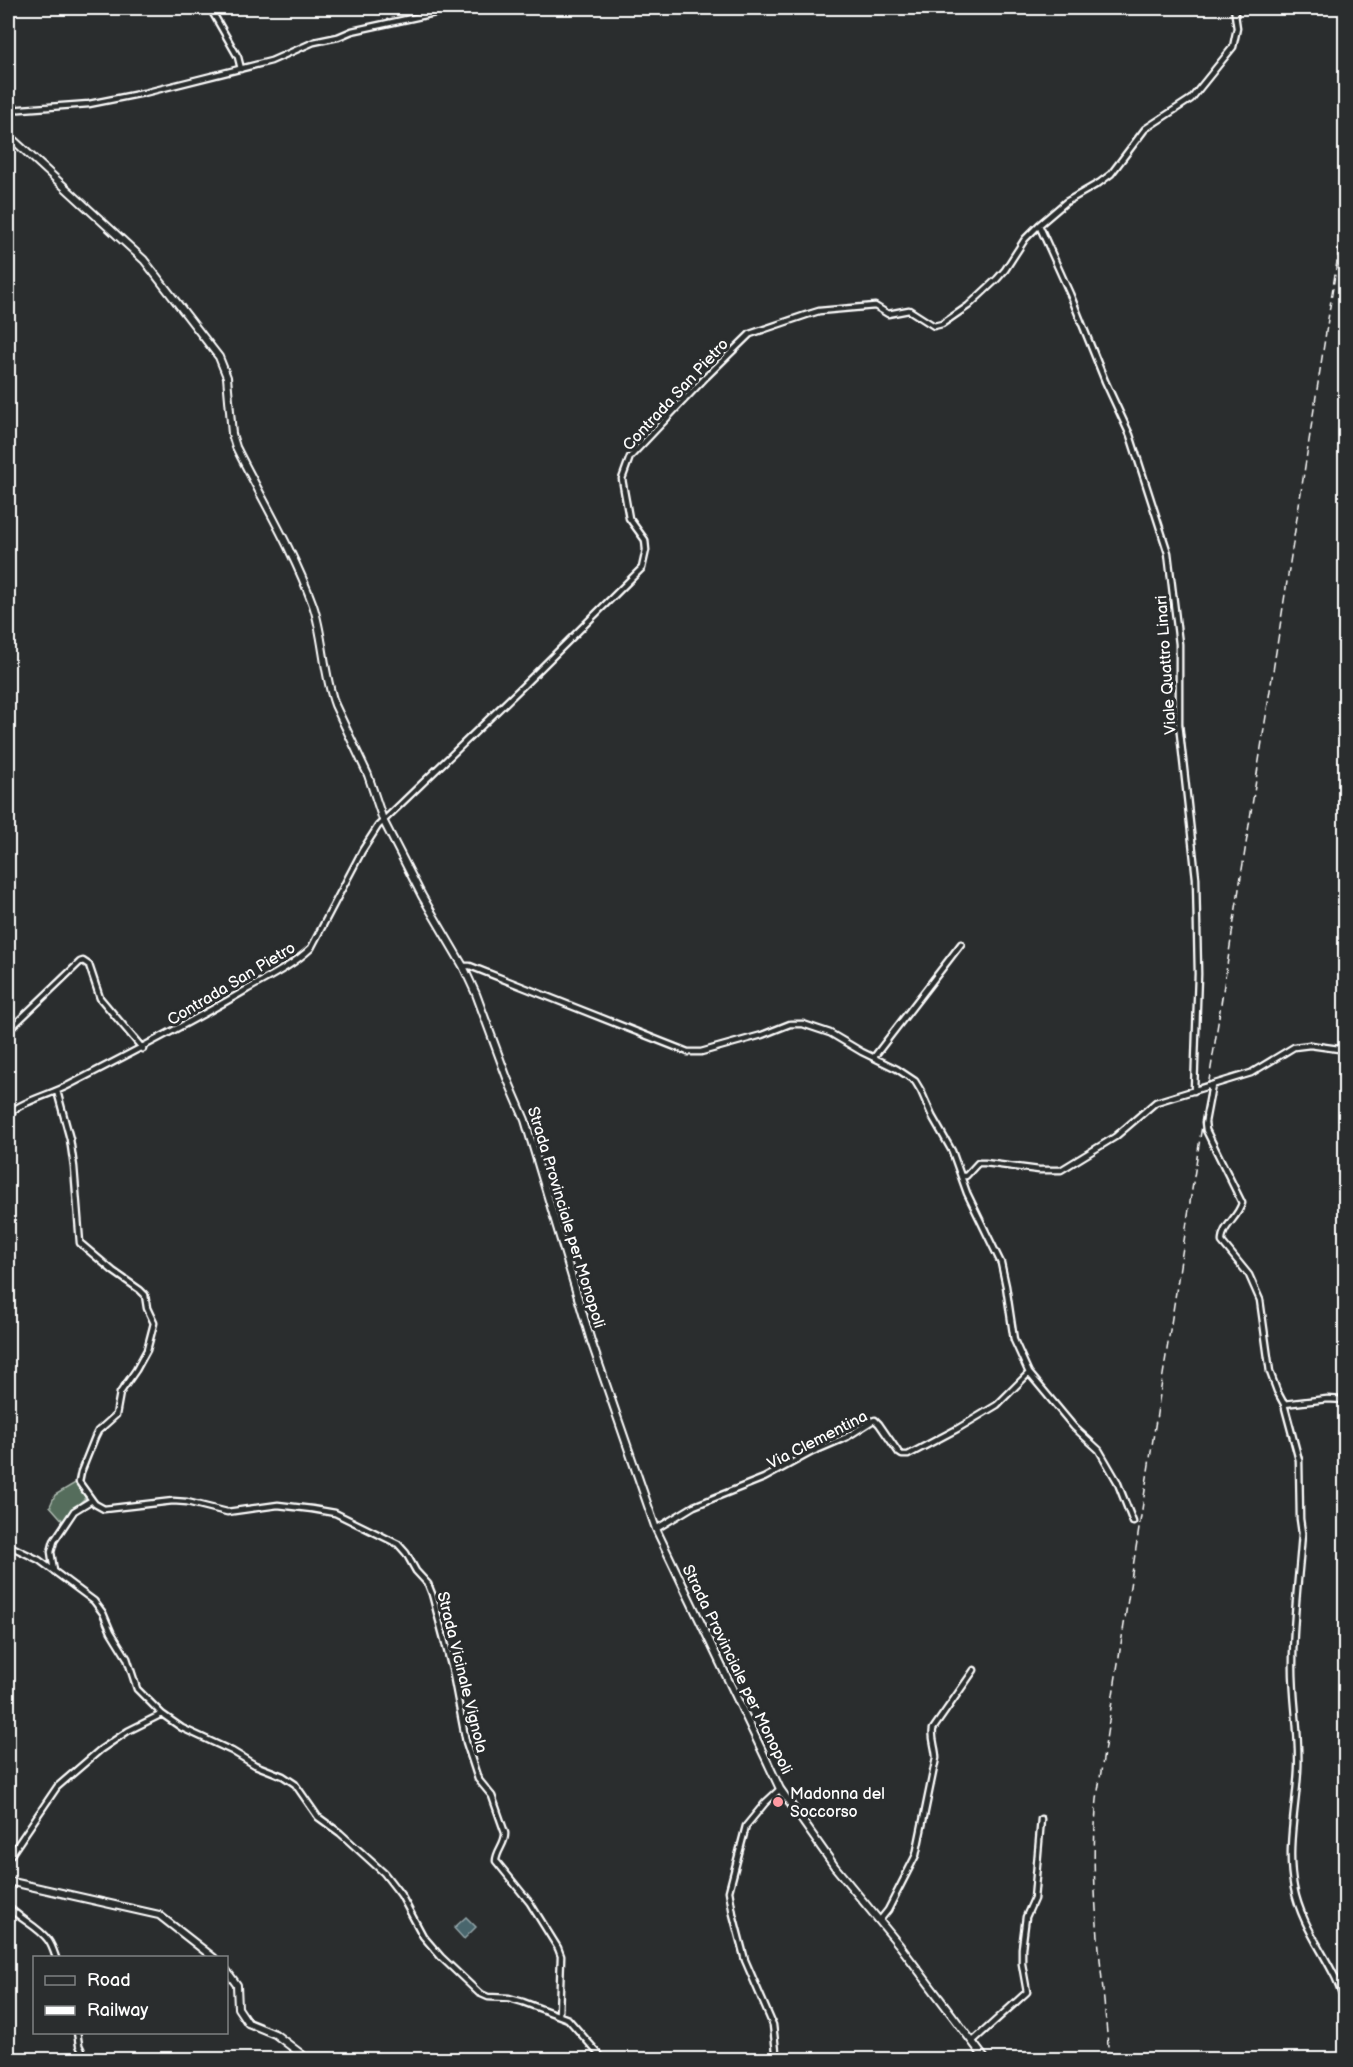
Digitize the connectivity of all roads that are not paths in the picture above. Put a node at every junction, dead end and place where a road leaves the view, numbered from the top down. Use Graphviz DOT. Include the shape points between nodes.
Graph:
graph roads {
  1 [pos="210,8"];
  2 [pos="458,8"];
  3 [pos="1234,8"];
  4 [pos="1341,8"];
  5 [pos="1346,11"];
  6 [pos="241,69"];
  7 [pos="8,110"];
  8 [pos="8,135"];
  9 [pos="1039,225"];
  10 [pos="383,820"];
  11 [pos="961,944"];
  12 [pos="463,966"];
  13 [pos="8,1031"];
  14 [pos="143,1049"];
  15 [pos="1346,1050"];
  16 [pos="874,1058"];
  17 [pos="1212,1085"];
  18 [pos="57,1091"];
  19 [pos="1194,1091"];
  20 [pos="8,1114"];
  21 [pos="960,1175"];
  22 [pos="1029,1374"];
  23 [pos="1346,1400"];
  24 [pos="1284,1404"];
  25 [pos="92,1500"];
  26 [pos="1133,1522"];
  27 [pos="656,1528"];
  28 [pos="8,1545"];
  29 [pos="54,1571"];
  30 [pos="974,1670"];
  31 [pos="162,1714"];
  32 [pos="780,1789"];
  33 [pos="1041,1819"];
  34 [pos="8,1859"];
  35 [pos="8,1881"];
  36 [pos="8,1906"];
  37 [pos="880,1920"];
  38 [pos="55,1956"];
  39 [pos="211,1956"];
  40 [pos="228,1973"];
  41 [pos="1346,2005"];
  42 [pos="559,2015"];
  43 [pos="77,2034"];
  44 [pos="973,2041"];
  45 [pos="86,2060"];
  46 [pos="337,2060"];
  47 [pos="604,2060"];
  48 [pos="777,2060"];
  49 [pos="986,2060"];
  1 -- 6 [label="street"];
  2 -- 6 [label="street" via="352,31"];
  3 -- 9 [label="street, Contrada San Pietro" via="1233,47 1191,99 1144,129 1116,169"];
  4 -- 5 [label="street"];
  6 -- 7 [label="street" via="89,104"];
  8 -- 10 [label="street, Strada Provinciale per Monopoli" via="144,261 219,357 227,377 236,447 314,607 330,693 368,775"];
  9 -- 10 [label="street, Contrada San Pietro" via="997,279 968,306 937,326 913,311 888,314 875,306 819,311 745,338 627,463 621,484 629,518 645,540 642,568"];
  9 -- 19 [label="street, Viale Quattro Linari" via="1130,435 1168,553 1179,644 1179,724 1196,879"];
  10 -- 12 [label="street, Strada Provinciale per Monopoli"];
  10 -- 14 [label="street, Contrada San Pietro" via="362,851 311,948"];
  11 -- 16 [label="street"];
  12 -- 16 [label="street" via="688,1052 717,1048 796,1024 826,1031"];
  12 -- 27 [label="street, Strada Provinciale per Monopoli" via="525,1120 591,1341"];
  13 -- 14 [label="street" via="83,961 89,965 100,998"];
  14 -- 18 [label="street, Contrada San Pietro"];
  15 -- 17 [label="street" via="1294,1047 1251,1073"];
  16 -- 21 [label="street" via="918,1085"];
  17 -- 19 [label="street"];
  17 -- 24 [label="street" via="1206,1130 1242,1203 1222,1233 1222,1242 1256,1287 1270,1371"];
  18 -- 20 [label="street, Contrada San Pietro"];
  18 -- 25 [label="street" via="70,1139 80,1243 140,1290 154,1323 147,1350 120,1393 116,1415 98,1431 81,1472 79,1482"];
  19 -- 21 [label="street" via="1156,1102 1115,1137 1061,1170 985,1162 978,1163 966,1176"];
  21 -- 22 [label="street" via="1003,1270 1014,1340"];
  22 -- 26 [label="street" via="1103,1457"];
  22 -- 27 [label="street, Via Clementina" via="1003,1401 908,1455 899,1453 875,1420"];
  23 -- 24 [label="street"];
  24 -- 41 [label="street" via="1299,1460 1302,1533 1293,1660 1298,1758 1290,1833 1294,1889 1304,1919 1333,1971"];
  25 -- 29 [label="street" via="74,1511 54,1541"];
  25 -- 42 [label="street, Strada Vicinale Vignola" via="104,1509 173,1501 227,1512 278,1505 318,1509 335,1513 402,1548 428,1584 436,1604 466,1742 478,1779 492,1796 505,1833 496,1861 530,1903 561,1956"];
  27 -- 32 [label="street, Strada Provinciale per Monopoli"];
  28 -- 29 [label="street"];
  29 -- 31 [label="street" via="99,1607 127,1658 137,1689"];
  30 -- 37 [label="street" via="933,1729 936,1758 917,1851"];
  31 -- 34 [label="street" via="116,1739 57,1787"];
  31 -- 42 [label="street" via="182,1728 295,1784 318,1817 384,1873 423,1936 479,1993 514,1999"];
  32 -- 37 [label="street, Strada Provinciale per Monopoli"];
  32 -- 48 [label="street" via="746,1826 729,1892 745,1960 773,2025"];
  33 -- 44 [label="street" via="1034,1899 1026,1917 1023,1948 1027,1992"];
  35 -- 39 [label="street" via="159,1916"];
  36 -- 38 [label="street" via="44,1935"];
  37 -- 44 [label="street, Strada Provinciale per Monopoli"];
  40 -- 46 [label="street" via="237,1985 238,2008 248,2023 275,2034 305,2057"];
  42 -- 47 [label="street" via="568,2019"];
  43 -- 45 [label="street"];
  44 -- 49 [label="street, Strada Provinciale per Monopoli"];
}
